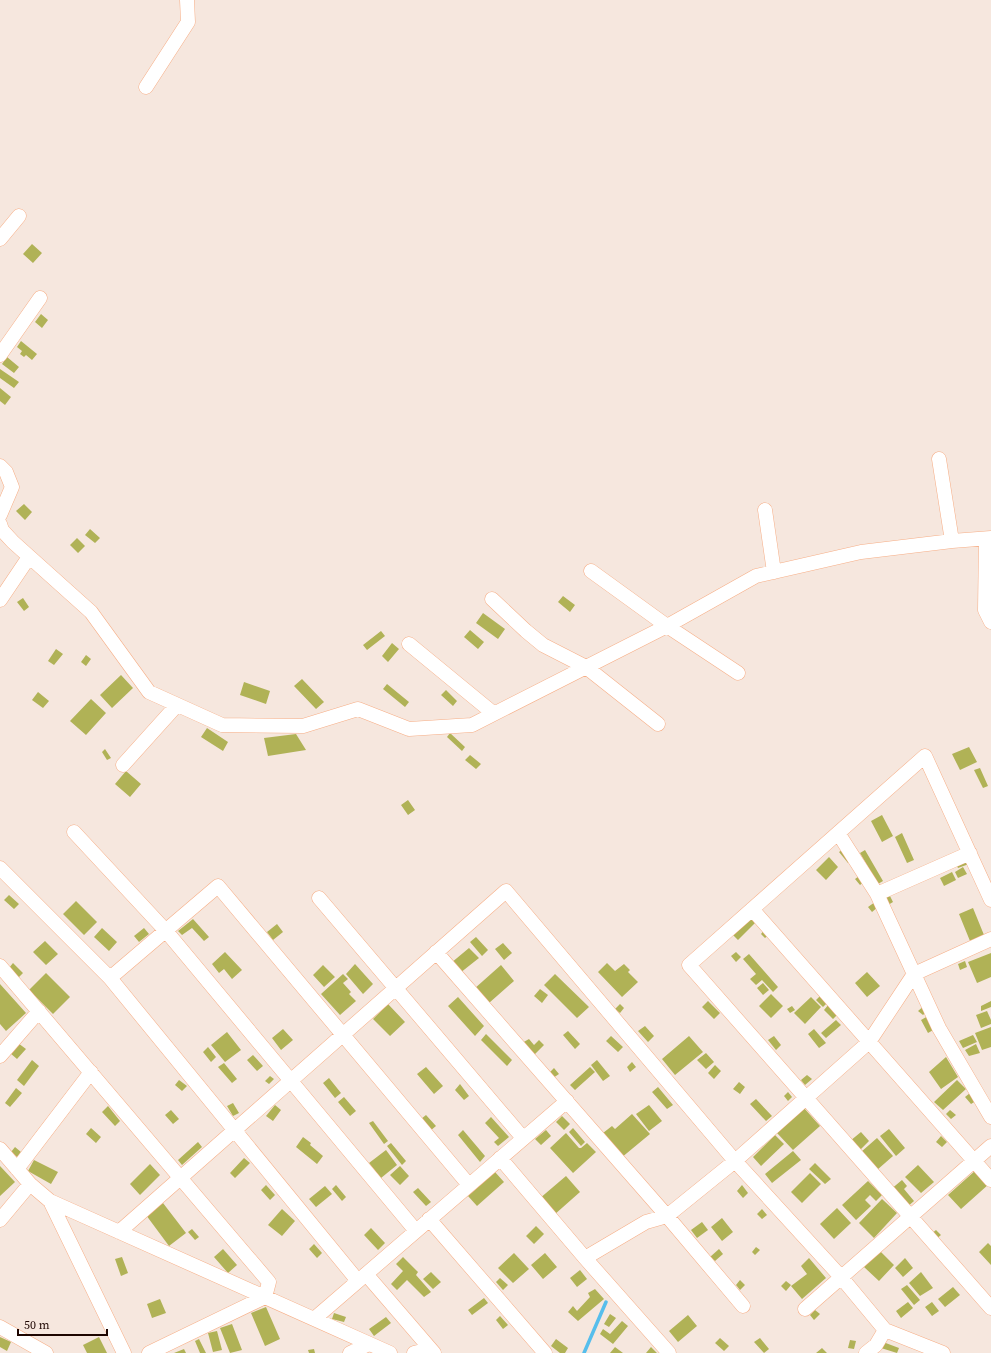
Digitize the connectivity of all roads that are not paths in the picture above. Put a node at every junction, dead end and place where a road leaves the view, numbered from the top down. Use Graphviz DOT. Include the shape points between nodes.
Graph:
graph roads {
  1 [pos="187,0"];
  2 [pos="146,87"];
  3 [pos="19,216"];
  4 [pos="0,239"];
  5 [pos="40,298"];
  6 [pos="0,355"];
  7 [pos="940,459"];
  8 [pos="0,466"];
  9 [pos="765,510"];
  10 [pos="0,515"];
  11 [pos="0,524"];
  12 [pos="989,539"];
  13 [pos="952,541"];
  14 [pos="29,556"];
  15 [pos="591,571"];
  16 [pos="774,572"];
  17 [pos="492,599"];
  18 [pos="0,600"];
  19 [pos="991,622"];
  20 [pos="667,626"];
  21 [pos="409,644"];
  22 [pos="586,667"];
  23 [pos="738,673"];
  24 [pos="177,704"];
  25 [pos="493,713"];
  26 [pos="658,724"];
  27 [pos="122,765"];
  28 [pos="74,832"];
  29 [pos="838,833"];
  30 [pos="970,853"];
  31 [pos="0,868"];
  32 [pos="877,894"];
  33 [pos="319,898"];
  34 [pos="991,900"];
  35 [pos="752,909"];
  36 [pos="166,931"];
  37 [pos="991,940"];
  38 [pos="436,952"];
  39 [pos="0,966"];
  40 [pos="914,974"];
  41 [pos="110,978"];
  42 [pos="396,988"];
  43 [pos="39,1012"];
  44 [pos="342,1035"];
  45 [pos="870,1042"];
  46 [pos="0,1056"];
  47 [pos="91,1072"];
  48 [pos="291,1080"];
  49 [pos="806,1098"];
  50 [pos="566,1101"];
  51 [pos="991,1117"];
  52 [pos="234,1130"];
  53 [pos="523,1138"];
  54 [pos="991,1146"];
  55 [pos="0,1149"];
  56 [pos="500,1158"];
  57 [pos="735,1161"];
  58 [pos="974,1161"];
  59 [pos="17,1169"];
  60 [pos="180,1178"];
  61 [pos="991,1180"];
  62 [pos="30,1184"];
  63 [pos="469,1185"];
  64 [pos="50,1202"];
  65 [pos="667,1216"];
  66 [pos="911,1217"];
  67 [pos="429,1219"];
  68 [pos="0,1220"];
  69 [pos="416,1231"];
  70 [pos="119,1232"];
  71 [pos="585,1258"];
  72 [pos="362,1277"];
  73 [pos="841,1278"];
  74 [pos="265,1297"];
  75 [pos="743,1306"];
  76 [pos="991,1308"];
  77 [pos="805,1309"];
  78 [pos="314,1319"];
  79 [pos="0,1327"];
  80 [pos="886,1330"];
  81 [pos="369,1344"];
  82 [pos="432,1351"];
  83 [pos="46,1353"];
  84 [pos="124,1353"];
  85 [pos="149,1353"];
  86 [pos="350,1353"];
  87 [pos="390,1353"];
  88 [pos="414,1353"];
  89 [pos="546,1353"];
  90 [pos="669,1353"];
  91 [pos="866,1353"];
  92 [pos="943,1353"];
  1 -- 2 [label="street" via="188,22"];
  3 -- 4 [label="street"];
  5 -- 6 [label="street"];
  7 -- 13 [label="street"];
  8 -- 10 [label="street" via="6,472 12,486"];
  9 -- 16 [label="street"];
  11 -- 14 [label="street" via="2,530"];
  12 -- 13 [label="street"];
  12 -- 19 [label="street" via="984,610"];
  13 -- 16 [label="street" via="861,552"];
  14 -- 18 [label="street"];
  14 -- 24 [label="street" via="91,612 149,692"];
  15 -- 20 [label="street"];
  16 -- 20 [label="street" via="756,576"];
  17 -- 22 [label="street" via="543,645"];
  20 -- 22 [label="street"];
  20 -- 23 [label="street"];
  21 -- 25 [label="street"];
  22 -- 25 [label="street"];
  22 -- 26 [label="street"];
  24 -- 25 [label="street" via="222,725 303,726 358,709 410,729 472,725"];
  24 -- 27 [label="street"];
  28 -- 36 [label="street"];
  29 -- 30 [label="street" via="925,756"];
  29 -- 32 [label="street"];
  29 -- 35 [label="street"];
  30 -- 32 [label="street"];
  30 -- 34 [label="street"];
  31 -- 41 [label="street"];
  32 -- 40 [label="street"];
  33 -- 42 [label="street"];
  35 -- 45 [label="street"];
  35 -- 49 [label="street" via="689,965"];
  36 -- 41 [label="street"];
  36 -- 44 [label="street" via="218,886"];
  36 -- 48 [label="street"];
  37 -- 40 [label="street"];
  38 -- 42 [label="street"];
  38 -- 50 [label="street"];
  38 -- 57 [label="street" via="506,891"];
  39 -- 43 [label="street"];
  40 -- 45 [label="street"];
  40 -- 51 [label="street" via="939,1028"];
  41 -- 52 [label="street"];
  42 -- 44 [label="street"];
  42 -- 53 [label="street"];
  43 -- 46 [label="street"];
  43 -- 47 [label="street"];
  44 -- 48 [label="street"];
  44 -- 63 [label="street"];
  45 -- 49 [label="street"];
  45 -- 58 [label="street"];
  47 -- 59 [label="street"];
  47 -- 60 [label="street"];
  48 -- 52 [label="street"];
  48 -- 69 [label="street"];
  49 -- 57 [label="street"];
  49 -- 66 [label="street"];
  50 -- 53 [label="street"];
  50 -- 65 [label="street"];
  52 -- 60 [label="street"];
  52 -- 72 [label="street"];
  53 -- 56 [label="street"];
  54 -- 58 [label="street"];
  55 -- 59 [label="street"];
  56 -- 63 [label="street"];
  56 -- 71 [label="street"];
  57 -- 65 [label="street"];
  57 -- 73 [label="street"];
  58 -- 61 [label="street"];
  58 -- 66 [label="street"];
  59 -- 62 [label="street"];
  60 -- 70 [label="street"];
  60 -- 74 [label="street" via="269,1282"];
  62 -- 64 [label="street"];
  62 -- 68 [label="street"];
  63 -- 67 [label="street"];
  64 -- 70 [label="street"];
  64 -- 84 [label="street"];
  65 -- 71 [label="street" via="646,1222"];
  65 -- 75 [label="street"];
  66 -- 73 [label="street"];
  66 -- 76 [label="street"];
  67 -- 69 [label="street"];
  67 -- 89 [label="street"];
  69 -- 72 [label="street"];
  70 -- 74 [label="street"];
  71 -- 90 [label="street"];
  72 -- 78 [label="street"];
  72 -- 82 [label="street"];
  73 -- 77 [label="street"];
  73 -- 80 [label="street"];
  74 -- 78 [label="street"];
  74 -- 85 [label="street"];
  78 -- 81 [label="street"];
  79 -- 83 [label="street"];
  80 -- 91 [label="street" via="876,1345"];
  80 -- 92 [label="street"];
  81 -- 86 [label="street"];
  81 -- 87 [label="street"];
  82 -- 88 [label="street"];
}
